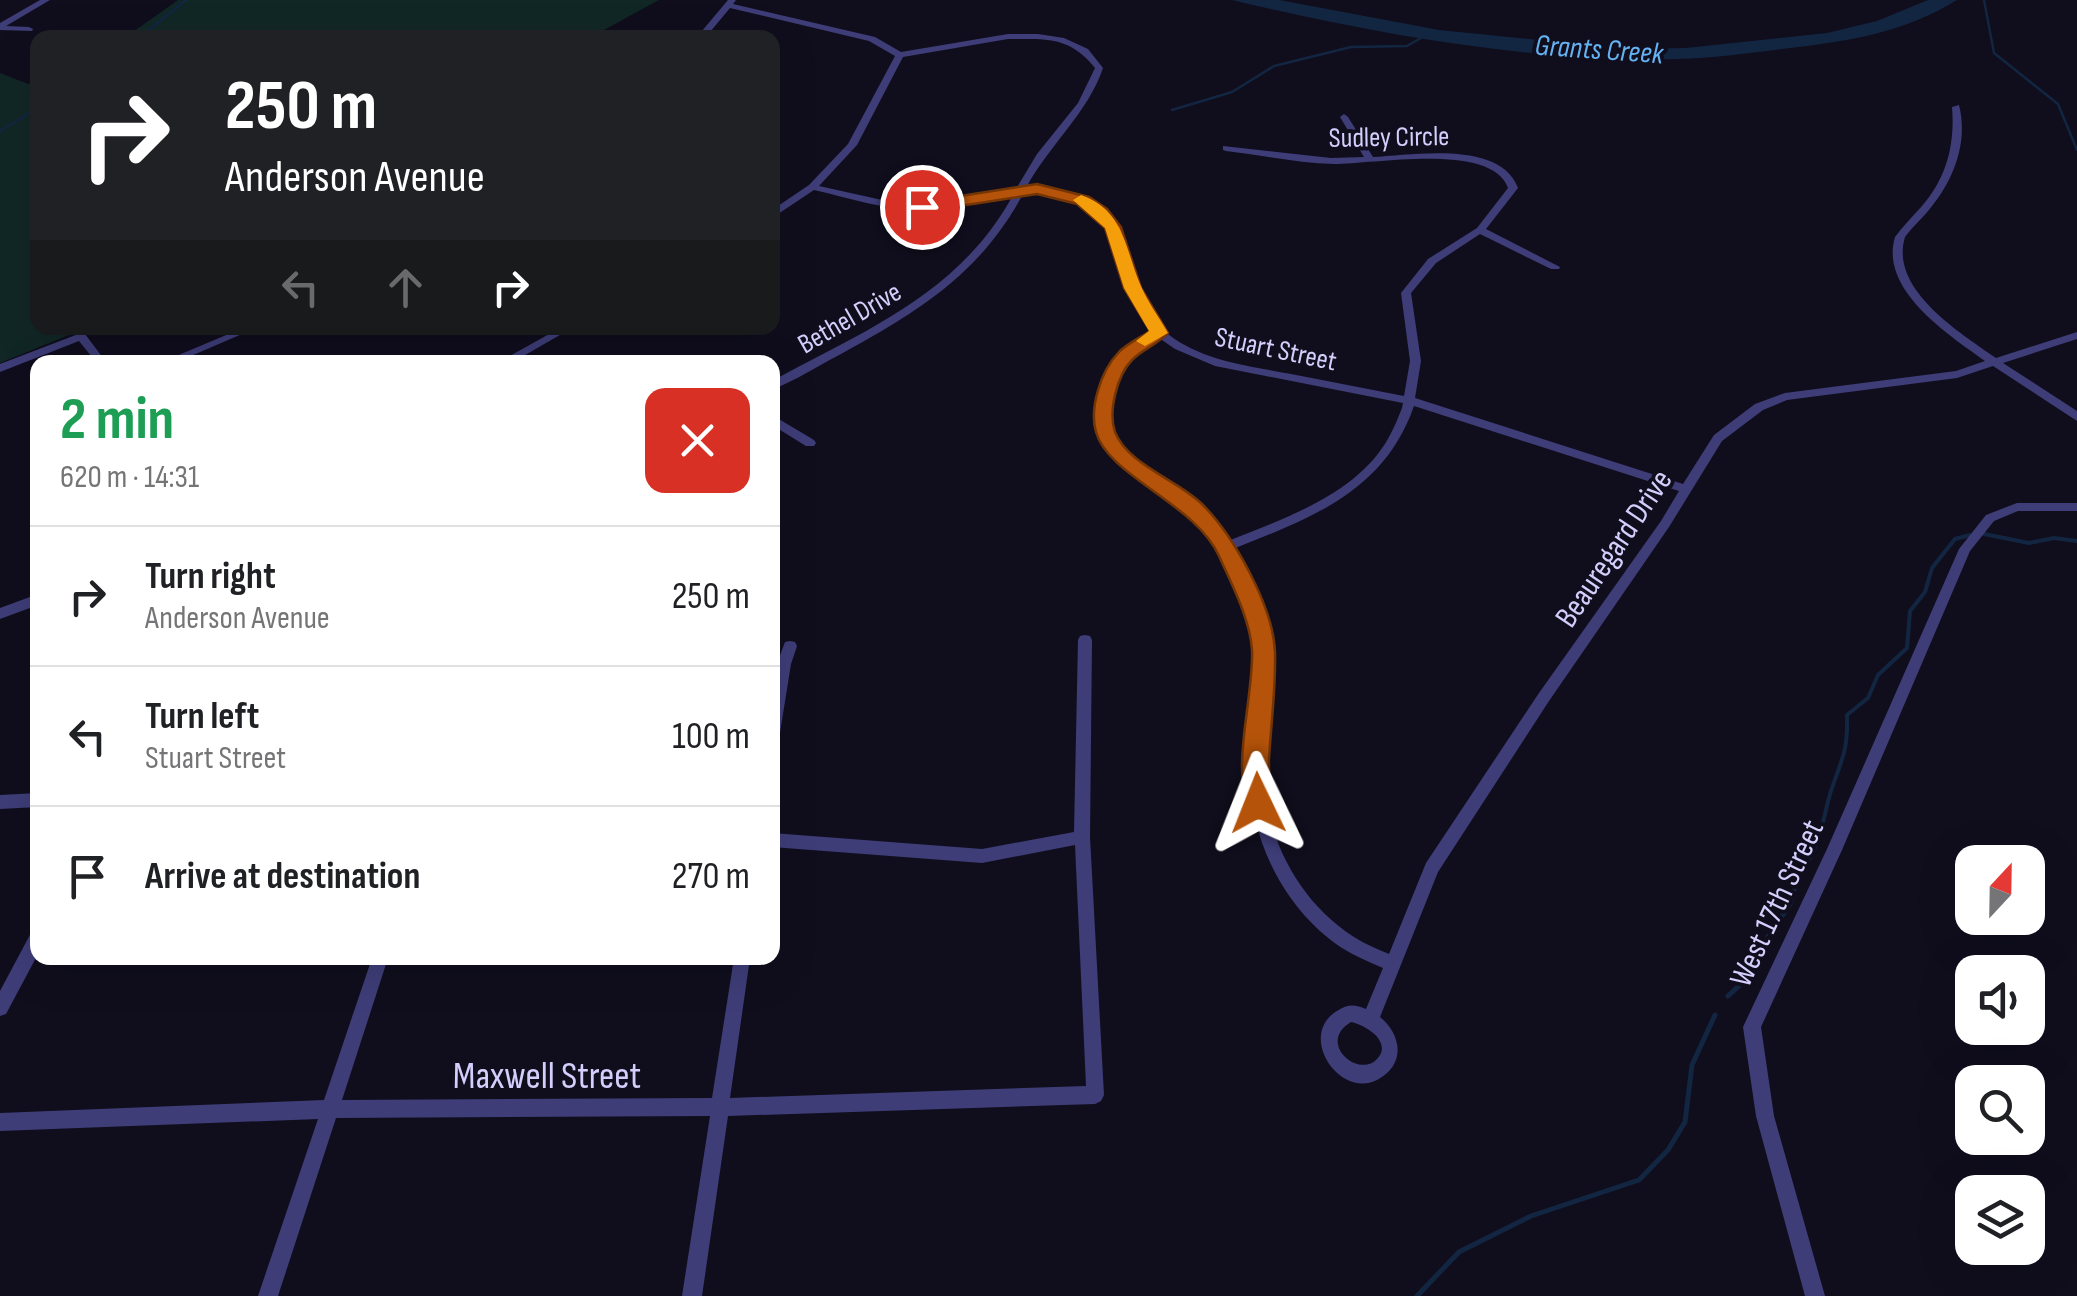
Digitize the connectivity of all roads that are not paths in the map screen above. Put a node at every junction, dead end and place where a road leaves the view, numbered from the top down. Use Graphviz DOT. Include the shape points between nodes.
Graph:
graph roads {
  1 [pos="46,0"];
  2 [pos="731,3"];
  3 [pos="0,27"];
  4 [pos="28,29"];
  5 [pos="707,30"];
  6 [pos="900,54"];
  7 [pos="1956,107"];
  8 [pos="1344,117"];
  9 [pos="1226,148"];
  10 [pos="1370,160"];
  11 [pos="812,187"];
  12 [pos="1018,190"];
  13 [pos="780,209"];
  14 [pos="1480,230"];
  15 [pos="1555,267"];
  16 [pos="1160,333"];
  17 [pos="234,335"];
  18 [pos="554,335"];
  19 [pos="2077,335"];
  20 [pos="33,355"];
  21 [pos="96,355"];
  22 [pos="185,355"];
  23 [pos="517,355"];
  24 [pos="30,356"];
  25 [pos="1996,362"];
  26 [pos="0,368"];
  27 [pos="780,381"];
  28 [pos="1410,401"];
  29 [pos="2077,416"];
  30 [pos="780,425"];
  31 [pos="810,443"];
  32 [pos="1686,489"];
  33 [pos="2077,507"];
  34 [pos="1226,547"];
  35 [pos="30,602"];
  36 [pos="0,614"];
  37 [pos="1084,640"];
  38 [pos="790,646"];
  39 [pos="780,689"];
  40 [pos="30,800"];
  41 [pos="0,802"];
  42 [pos="1082,837"];
  43 [pos="780,841"];
  44 [pos="30,951"];
  45 [pos="1391,964"];
  46 [pos="378,965"];
  47 [pos="741,965"];
  48 [pos="0,1008"];
  49 [pos="1371,1018"];
  50 [pos="718,1107"];
  51 [pos="332,1109"];
  52 [pos="0,1122"];
  53 [pos="268,1296"];
  54 [pos="692,1296"];
  55 [pos="1816,1296"];
  1 -- 3 [label="street"];
  2 -- 5 [label="street"];
  2 -- 6 [label="street" via="872,38"];
  3 -- 4 [label="street"];
  6 -- 11 [label="street" via="852,145"];
  6 -- 12 [label="street, Bethel Drive" via="1035,36 1072,42 1094,57 1099,68 1088,98"];
  7 -- 25 [label="street" via="1960,132 1953,166 1898,242 1896,263 1918,302"];
  8 -- 10 [label="street"];
  9 -- 10 [label="street, Sudley Circle" via="1292,159"];
  10 -- 14 [label="street, Sudley Circle" via="1461,156 1496,166 1513,188"];
  11 -- 12 [label="street" via="922,207"];
  11 -- 13 [label="street"];
  12 -- 16 [label="street" via="1057,191 1101,212 1113,227 1132,288"];
  12 -- 27 [label="street, Bethel Drive" via="992,237 953,277"];
  14 -- 15 [label="street"];
  14 -- 28 [label="street, Sudley Circle" via="1432,261 1406,293 1416,364"];
  16 -- 28 [label="street, Stuart Street" via="1219,364"];
  16 -- 34 [label="street" via="1125,357 1114,375 1104,405 1106,434 1125,458 1193,507"];
  17 -- 22 [label="street"];
  18 -- 23 [label="street"];
  19 -- 25 [label="street, Beauregard Drive"];
  20 -- 21 [label="street" via="81,336"];
  24 -- 26 [label="street"];
  25 -- 29 [label="street"];
  25 -- 32 [label="street, Beauregard Drive" via="1760,406 1718,438"];
  28 -- 32 [label="street, Stuart Street"];
  28 -- 34 [label="street, Sudley Circle" via="1395,439 1347,493"];
  30 -- 31 [label="street"];
  32 -- 45 [label="street, Beauregard Drive" via="1432,868"];
  33 -- 55 [label="street, West 17th Street" via="2016,508 1990,518 1965,549 1752,1027 1765,1116"];
  34 -- 45 [label="street" via="1263,651 1255,776 1262,830 1315,914 1344,940"];
  35 -- 36 [label="street"];
  37 -- 42 [label="street"];
  38 -- 39 [label="street"];
  40 -- 41 [label="street"];
  42 -- 43 [label="street" via="982,856"];
  42 -- 50 [label="street, Maxwell Street" via="1095,1095"];
  44 -- 48 [label="street"];
  45 -- 49 [label="street, Beauregard Drive"];
  46 -- 51 [label="street"];
  47 -- 50 [label="street"];
  50 -- 51 [label="street, Maxwell Street"];
  50 -- 54 [label="street"];
  51 -- 52 [label="street, Maxwell Street"];
  51 -- 53 [label="street"];
}
